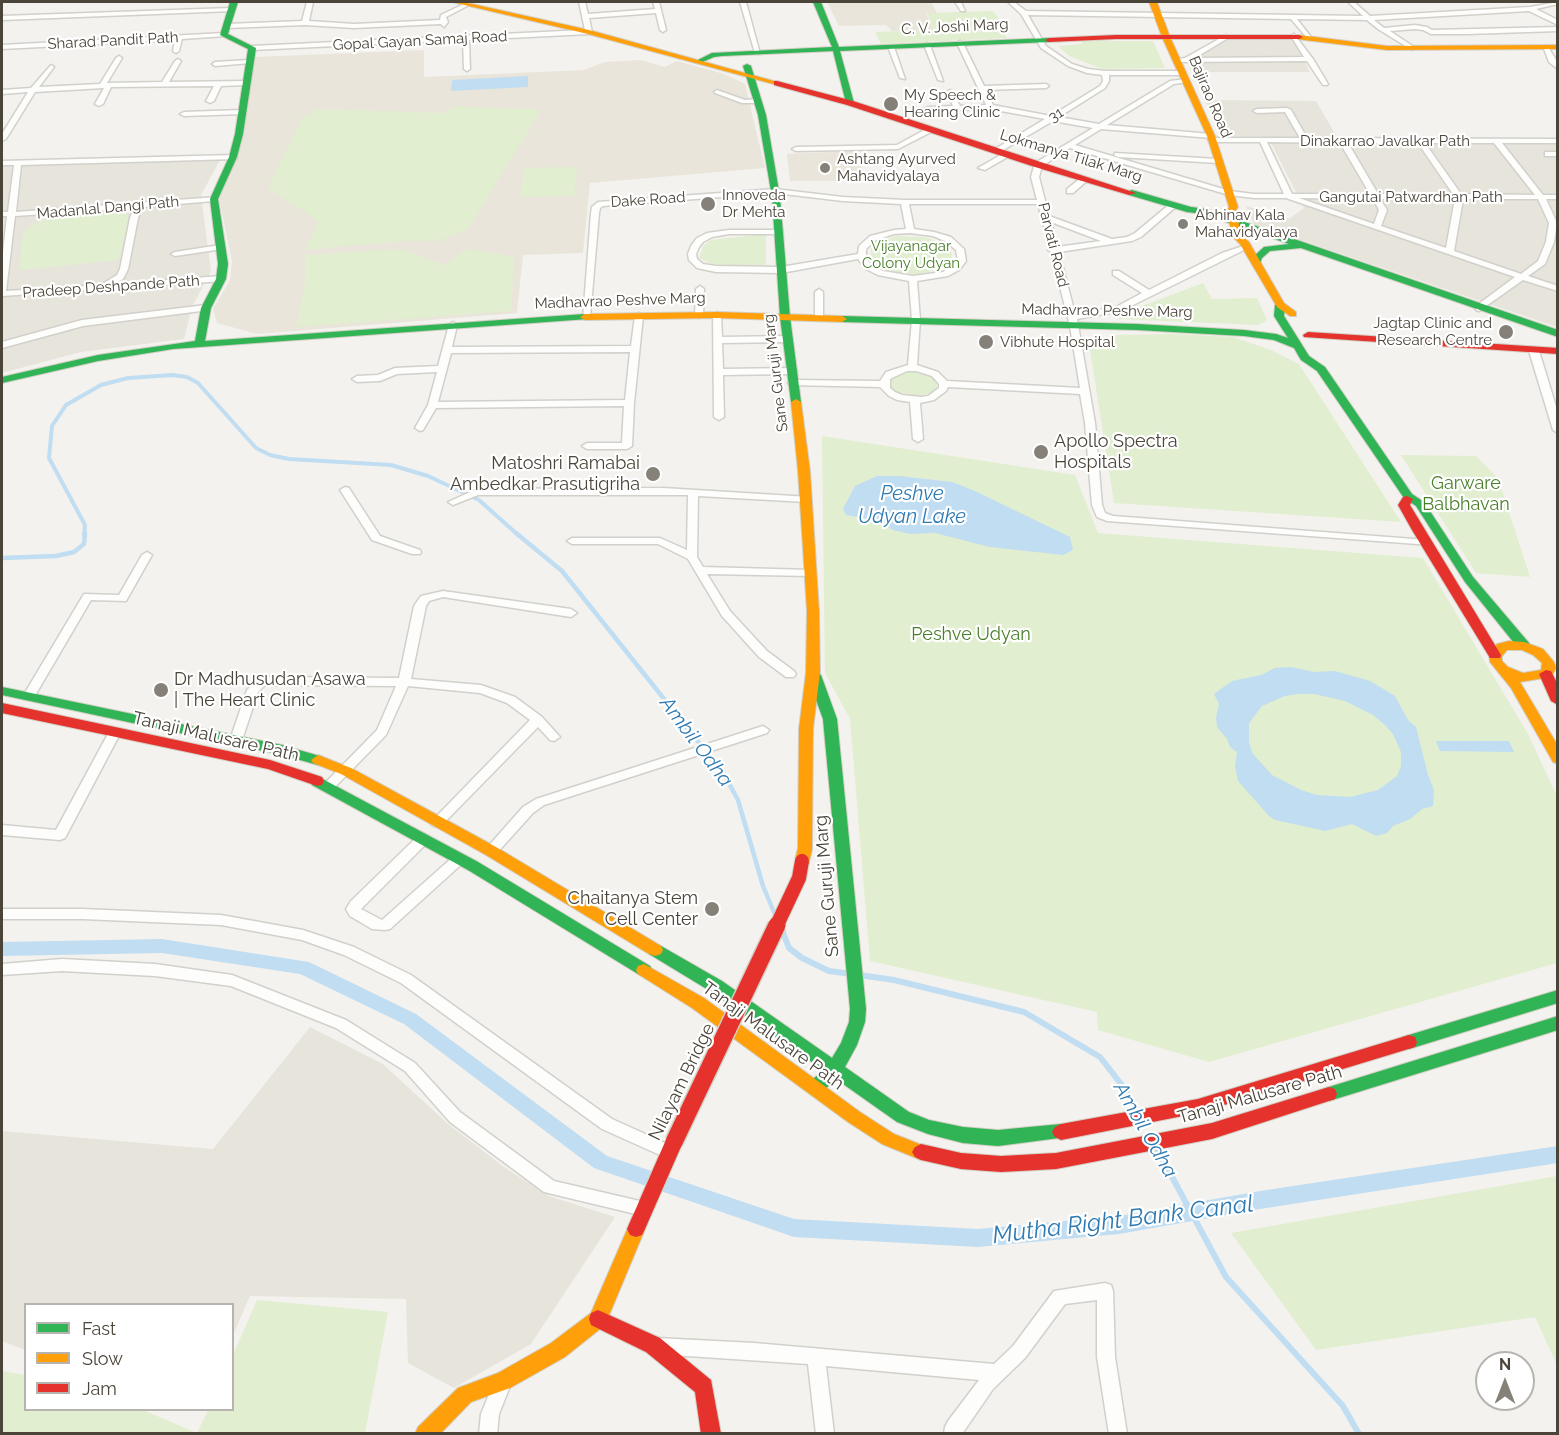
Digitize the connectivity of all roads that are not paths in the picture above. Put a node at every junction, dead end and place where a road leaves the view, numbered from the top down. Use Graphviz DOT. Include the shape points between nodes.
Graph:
graph roads {
  1 [pos="310,2"];
  2 [pos="582,2"];
  3 [pos="656,2"];
  4 [pos="743,2"];
  5 [pos="817,2"];
  6 [pos="958,2"];
  7 [pos="1011,2"];
  8 [pos="1351,2"];
  9 [pos="1478,2"];
  10 [pos="1557,2"];
  11 [pos="462,3"];
  12 [pos="233,6"];
  13 [pos="1156,8"];
  14 [pos="1442,8"];
  15 [pos="1530,9"];
  16 [pos="963,10"];
  17 [pos="659,11"];
  18 [pos="1488,12"];
  19 [pos="1024,13"];
  20 [pos="1450,14"];
  21 [pos="585,16"];
  22 [pos="1292,16"];
  23 [pos="1398,16"];
  24 [pos="2,18"];
  25 [pos="1368,18"];
  26 [pos="445,22"];
  27 [pos="1557,23"];
  28 [pos="305,24"];
  29 [pos="1407,27"];
  30 [pos="1382,29"];
  31 [pos="1557,29"];
  32 [pos="663,30"];
  33 [pos="1468,30"];
  34 [pos="226,31"];
  35 [pos="589,32"];
  36 [pos="1455,32"];
  37 [pos="1294,36"];
  38 [pos="179,37"];
  39 [pos="1166,37"];
  40 [pos="1226,37"];
  41 [pos="1308,37"];
  42 [pos="466,39"];
  43 [pos="439,40"];
  44 [pos="1037,40"];
  45 [pos="960,43"];
  46 [pos="927,45"];
  47 [pos="2,47"];
  48 [pos="891,47"];
  49 [pos="1551,47"];
  50 [pos="1387,48"];
  51 [pos="1412,48"];
  52 [pos="1467,48"];
  53 [pos="836,49"];
  54 [pos="176,51"];
  55 [pos="752,53"];
  56 [pos="251,55"];
  57 [pos="119,57"];
  58 [pos="1311,60"];
  59 [pos="178,61"];
  60 [pos="700,61"];
  61 [pos="215,64"];
  62 [pos="51,67"];
  63 [pos="1557,67"];
  64 [pos="466,69"];
  65 [pos="1181,71"];
  66 [pos="1105,73"];
  67 [pos="749,74"];
  68 [pos="903,78"];
  69 [pos="941,80"];
  70 [pos="219,83"];
  71 [pos="246,83"];
  72 [pos="165,84"];
  73 [pos="1325,84"];
  74 [pos="105,86"];
  75 [pos="1046,86"];
  76 [pos="981,88"];
  77 [pos="33,90"];
  78 [pos="2,92"];
  79 [pos="717,92"];
  80 [pos="950,92"];
  81 [pos="210,101"];
  82 [pos="758,101"];
  83 [pos="850,103"];
  84 [pos="99,104"];
  85 [pos="990,107"];
  86 [pos="957,108"];
  87 [pos="928,109"];
  88 [pos="1257,111"];
  89 [pos="241,112"];
  90 [pos="184,114"];
  91 [pos="1051,118"];
  92 [pos="1101,127"];
  93 [pos="931,130"];
  94 [pos="1212,138"];
  95 [pos="2,139"];
  96 [pos="1263,141"];
  97 [pos="1305,141"];
  98 [pos="1343,141"];
  99 [pos="1419,141"];
  100 [pos="1496,141"];
  101 [pos="1557,141"];
  102 [pos="1070,146"];
  103 [pos="796,149"];
  104 [pos="1002,153"];
  105 [pos="1096,153"];
  106 [pos="1548,154"];
  107 [pos="1557,154"];
  108 [pos="232,157"];
  109 [pos="1218,161"];
  110 [pos="18,162"];
  111 [pos="2,163"];
  112 [pos="1038,165"];
  113 [pos="982,168"];
  114 [pos="1085,179"];
  115 [pos="1070,190"];
  116 [pos="775,191"];
  117 [pos="1229,193"];
  118 [pos="1377,197"];
  119 [pos="1459,197"];
  120 [pos="1541,197"];
  121 [pos="1557,197"];
  122 [pos="1290,198"];
  123 [pos="214,199"];
  124 [pos="905,202"];
  125 [pos="1042,202"];
  126 [pos="139,205"];
  127 [pos="1174,205"];
  128 [pos="2,214"];
  129 [pos="11,214"];
  130 [pos="1045,217"];
  131 [pos="1239,226"];
  132 [pos="1376,228"];
  133 [pos="910,231"];
  134 [pos="779,232"];
  135 [pos="1114,243"];
  136 [pos="1245,245"];
  137 [pos="1301,245"];
  138 [pos="220,247"];
  139 [pos="1052,250"];
  140 [pos="1449,253"];
  141 [pos="175,254"];
  142 [pos="860,256"];
  143 [pos="1256,264"];
  144 [pos="782,270"];
  145 [pos="1116,273"];
  146 [pos="1521,277"];
  147 [pos="221,279"];
  148 [pos="913,279"];
  149 [pos="98,288"];
  150 [pos="700,289"];
  151 [pos="1557,289"];
  152 [pos="819,292"];
  153 [pos="2,293"];
  154 [pos="1149,294"];
  155 [pos="1280,305"];
  156 [pos="206,308"];
  157 [pos="1479,308"];
  158 [pos="699,315"];
  159 [pos="717,315"];
  160 [pos="639,316"];
  161 [pos="586,317"];
  162 [pos="785,317"];
  163 [pos="819,318"];
  164 [pos="916,320"];
  165 [pos="1073,321"];
  166 [pos="1284,323"];
  167 [pos="453,325"];
  168 [pos="1244,333"];
  169 [pos="1557,334"];
  170 [pos="1308,335"];
  171 [pos="788,339"];
  172 [pos="718,340"];
  173 [pos="201,343"];
  174 [pos="2,345"];
  175 [pos="1298,346"];
  176 [pos="635,348"];
  177 [pos="447,350"];
  178 [pos="1534,351"];
  179 [pos="1557,351"];
  180 [pos="912,368"];
  181 [pos="442,369"];
  182 [pos="1321,369"];
  183 [pos="718,372"];
  184 [pos="792,377"];
  185 [pos="357,379"];
  186 [pos="2,380"];
  187 [pos="884,384"];
  188 [pos="944,384"];
  189 [pos="1085,392"];
  190 [pos="915,400"];
  191 [pos="629,403"];
  192 [pos="433,405"];
  193 [pos="719,417"];
  194 [pos="420,428"];
  195 [pos="1557,430"];
  196 [pos="918,439"];
  197 [pos="587,446"];
  198 [pos="345,490"];
  199 [pos="693,493"];
  200 [pos="1408,496"];
  201 [pos="806,499"];
  202 [pos="459,500"];
  203 [pos="572,540"];
  204 [pos="1428,543"];
  205 [pos="416,552"];
  206 [pos="147,555"];
  207 [pos="692,557"];
  208 [pos="699,570"];
  209 [pos="811,573"];
  210 [pos="571,613"];
  211 [pos="1499,616"];
  212 [pos="1524,646"];
  213 [pos="1542,646"];
  214 [pos="1557,651"];
  215 [pos="1495,655"];
  216 [pos="1503,670"];
  217 [pos="1551,671"];
  218 [pos="813,672"];
  219 [pos="790,674"];
  220 [pos="404,682"];
  221 [pos="2,691"];
  222 [pos="29,696"];
  223 [pos="1557,701"];
  224 [pos="2,708"];
  225 [pos="538,720"];
  226 [pos="806,729"];
  227 [pos="763,730"];
  228 [pos="114,732"];
  229 [pos="554,737"];
  230 [pos="236,740"];
  231 [pos="1557,759"];
  232 [pos="346,771"];
  233 [pos="329,786"];
  234 [pos="437,822"];
  235 [pos="2,830"];
  236 [pos="423,839"];
  237 [pos="490,851"];
  238 [pos="459,859"];
  239 [pos="2,914"];
  240 [pos="2,970"];
  241 [pos="1557,996"];
  242 [pos="1557,1023"];
  243 [pos="835,1069"];
  244 [pos="816,1087"];
  245 [pos="668,1152"];
  246 [pos="644,1209"];
  247 [pos="598,1319"];
  248 [pos="653,1346"];
  249 [pos="816,1357"];
  250 [pos="998,1373"];
  251 [pos="503,1381"];
  252 [pos="425,1434"];
  253 [pos="488,1434"];
  254 [pos="711,1434"];
  255 [pos="825,1434"];
  256 [pos="952,1434"];
  257 [pos="1118,1434"];
  1 -- 28 [label="street"];
  2 -- 21 [label="street"];
  3 -- 17 [label="street"];
  4 -- 55 [label="street"];
  5 -- 53 [label="main road"];
  6 -- 16 [label="street"];
  7 -- 19 [label="street"];
  8 -- 25 [label="street"];
  9 -- 18 [label="street"];
  10 -- 15 [label="street"];
  11 -- 26 [label="street" via="443,16"];
  11 -- 35 [label="main road, Lokmanya Tilak Marg"];
  12 -- 24 [label="street"];
  12 -- 34 [label="main road"];
  13 -- 19 [label="street"];
  13 -- 22 [label="street"];
  13 -- 39 [label="main road, Bajirao Road"];
  14 -- 20 [label="street"];
  15 -- 18 [label="street"];
  15 -- 27 [label="street"];
  17 -- 21 [label="street"];
  17 -- 32 [label="street"];
  18 -- 20 [label="street"];
  19 -- 44 [label="street"];
  20 -- 23 [label="street"];
  20 -- 33 [label="street"];
  21 -- 35 [label="street"];
  22 -- 25 [label="street"];
  22 -- 41 [label="street"];
  23 -- 25 [label="street"];
  23 -- 29 [label="street"];
  25 -- 30 [label="street"];
  26 -- 28 [label="street, Sharad Pandit Path"];
  26 -- 43 [label="street"];
  28 -- 34 [label="street, Sharad Pandit Path"];
  29 -- 30 [label="street"];
  29 -- 36 [label="street"];
  30 -- 50 [label="street"];
  30 -- 51 [label="street"];
  31 -- 36 [label="street"];
  34 -- 38 [label="street, Sharad Pandit Path"];
  34 -- 56 [label="main road"];
  35 -- 42 [label="street, Gopal Gayan Samaj Road"];
  35 -- 60 [label="main road, Lokmanya Tilak Marg"];
  36 -- 52 [label="street"];
  37 -- 40 [label="main road, C. V. Joshi Marg"];
  37 -- 41 [label="main road, C. V. Joshi Marg"];
  37 -- 58 [label="street"];
  38 -- 47 [label="street, Sharad Pandit Path"];
  38 -- 54 [label="street"];
  39 -- 40 [label="main road, C. V. Joshi Marg"];
  39 -- 44 [label="main road, C. V. Joshi Marg"];
  39 -- 65 [label="main road, Bajirao Road"];
  40 -- 65 [label="street"];
  41 -- 50 [label="main road, C. V. Joshi Marg"];
  42 -- 43 [label="street, Gopal Gayan Samaj Road"];
  42 -- 64 [label="street"];
  43 -- 56 [label="street, Gopal Gayan Samaj Road"];
  44 -- 45 [label="main road, C. V. Joshi Marg"];
  44 -- 66 [label="street" via="1070,65"];
  45 -- 46 [label="main road, C. V. Joshi Marg"];
  45 -- 76 [label="street"];
  46 -- 48 [label="main road, C. V. Joshi Marg"];
  46 -- 69 [label="street"];
  48 -- 53 [label="main road, C. V. Joshi Marg"];
  48 -- 68 [label="street"];
  49 -- 52 [label="main road, C. V. Joshi Marg"];
  49 -- 63 [label="street" via="1552,62"];
  50 -- 51 [label="main road, C. V. Joshi Marg"];
  51 -- 52 [label="main road, C. V. Joshi Marg"];
  53 -- 55 [label="main road, C. V. Joshi Marg"];
  53 -- 83 [label="main road"];
  55 -- 60 [label="main road, C. V. Joshi Marg" via="712,55"];
  55 -- 67 [label="main road"];
  56 -- 61 [label="street, Gopal Gayan Samaj Road"];
  56 -- 71 [label="main road"];
  57 -- 74 [label="street"];
  58 -- 65 [label="street"];
  58 -- 73 [label="street"];
  59 -- 72 [label="street"];
  60 -- 67 [label="main road, Lokmanya Tilak Marg"];
  62 -- 77 [label="street"];
  65 -- 66 [label="street" via="1172,76"];
  65 -- 92 [label="street"];
  65 -- 94 [label="main road, Bajirao Road"];
  66 -- 91 [label="street, 31" via="1103,87"];
  67 -- 82 [label="main road, Sane Guruji Marg"];
  67 -- 83 [label="main road, Lokmanya Tilak Marg"];
  70 -- 71 [label="street"];
  70 -- 72 [label="street"];
  70 -- 81 [label="street"];
  71 -- 89 [label="main road"];
  72 -- 74 [label="street"];
  74 -- 77 [label="street"];
  74 -- 84 [label="street"];
  75 -- 76 [label="street"];
  76 -- 85 [label="street"];
  77 -- 78 [label="street"];
  77 -- 95 [label="street"];
  79 -- 82 [label="street" via="744,102"];
  80 -- 86 [label="street"];
  82 -- 116 [label="main road, Sane Guruji Marg"];
  83 -- 93 [label="main road, Lokmanya Tilak Marg"];
  85 -- 86 [label="street, Dinakarrao Javalkar Path"];
  85 -- 91 [label="street, Dinakarrao Javalkar Path"];
  86 -- 87 [label="street, Dinakarrao Javalkar Path"];
  88 -- 97 [label="street" via="1287,110"];
  89 -- 90 [label="street"];
  89 -- 108 [label="main road"];
  91 -- 92 [label="street, Dinakarrao Javalkar Path"];
  91 -- 104 [label="street, 31"];
  92 -- 94 [label="street, Dinakarrao Javalkar Path"];
  92 -- 102 [label="street"];
  93 -- 103 [label="street" via="898,147"];
  93 -- 104 [label="main road, Lokmanya Tilak Marg"];
  94 -- 96 [label="street, Dinakarrao Javalkar Path"];
  94 -- 109 [label="main road, Bajirao Road"];
  96 -- 97 [label="street, Dinakarrao Javalkar Path"];
  96 -- 122 [label="street"];
  97 -- 98 [label="street, Dinakarrao Javalkar Path"];
  98 -- 99 [label="street, Dinakarrao Javalkar Path"];
  98 -- 118 [label="street"];
  99 -- 100 [label="street, Dinakarrao Javalkar Path"];
  99 -- 119 [label="street"];
  100 -- 101 [label="street, Dinakarrao Javalkar Path"];
  100 -- 120 [label="street"];
  102 -- 105 [label="street"];
  102 -- 112 [label="street"];
  104 -- 112 [label="main road, Lokmanya Tilak Marg"];
  104 -- 113 [label="street, 31"];
  105 -- 109 [label="street"];
  105 -- 117 [label="street, Gangutai Patwardhan Path"];
  106 -- 107 [label="street"];
  108 -- 110 [label="street"];
  108 -- 123 [label="main road"];
  109 -- 117 [label="main road, Bajirao Road"];
  110 -- 111 [label="street"];
  110 -- 129 [label="street"];
  112 -- 114 [label="main road, Lokmanya Tilak Marg"];
  112 -- 125 [label="street, Parvati Road" via="1035,177"];
  114 -- 115 [label="street"];
  114 -- 127 [label="main road, Lokmanya Tilak Marg"];
  116 -- 124 [label="street"];
  116 -- 134 [label="main road, Sane Guruji Marg"];
  116 -- 161 [label="street, Dake Road" via="601,204 595,213"];
  117 -- 122 [label="street, Gangutai Patwardhan Path"];
  117 -- 131 [label="main road, Bajirao Road" via="1234,207 1231,210"];
  118 -- 119 [label="street, Gangutai Patwardhan Path"];
  118 -- 122 [label="street, Gangutai Patwardhan Path"];
  118 -- 132 [label="street" via="1383,210"];
  119 -- 120 [label="street, Gangutai Patwardhan Path"];
  119 -- 140 [label="street"];
  120 -- 121 [label="street, Gangutai Patwardhan Path"];
  120 -- 146 [label="street" via="1553,223 1550,242 1542,261"];
  122 -- 132 [label="street"];
  123 -- 126 [label="street, Madanlal Dangi Path"];
  123 -- 138 [label="main road"];
  124 -- 125 [label="street"];
  124 -- 133 [label="street"];
  125 -- 130 [label="street, Parvati Road"];
  126 -- 129 [label="street, Madanlal Dangi Path"];
  126 -- 149 [label="street" via="124,269 120,276"];
  127 -- 131 [label="main road, Lokmanya Tilak Marg" via="1204,211"];
  127 -- 135 [label="street" via="1138,235"];
  128 -- 129 [label="street, Madanlal Dangi Path"];
  129 -- 153 [label="street"];
  130 -- 135 [label="street"];
  130 -- 139 [label="street, Parvati Road"];
  131 -- 136 [label="main road, Bajirao Road" via="1250,236"];
  131 -- 137 [label="main road, Lokmanya Tilak Marg"];
  132 -- 140 [label="street"];
  133 -- 142 [label="street" via="873,238 864,244"];
  133 -- 148 [label="street" via="948,239 963,257 951,272"];
  134 -- 144 [label="main road, Sane Guruji Marg"];
  134 -- 144 [label="street" via="710,235 700,240 692,254 700,266 716,269"];
  135 -- 139 [label="street"];
  136 -- 143 [label="main road"];
  136 -- 154 [label="street"];
  137 -- 143 [label="main road" via="1267,249"];
  137 -- 157 [label="main road, Lokmanya Tilak Marg"];
  138 -- 141 [label="street"];
  138 -- 147 [label="main road"];
  139 -- 165 [label="street, Parvati Road"];
  140 -- 146 [label="street"];
  142 -- 144 [label="street"];
  142 -- 148 [label="street" via="880,273"];
  143 -- 155 [label="main road"];
  144 -- 162 [label="main road, Sane Guruji Marg"];
  145 -- 154 [label="street"];
  146 -- 151 [label="street"];
  146 -- 157 [label="street"];
  147 -- 149 [label="street, Pradeep Deshpande Path"];
  147 -- 156 [label="main road"];
  148 -- 164 [label="street"];
  149 -- 153 [label="street, Pradeep Deshpande Path"];
  150 -- 158 [label="street"];
  152 -- 163 [label="street"];
  154 -- 165 [label="street" via="1118,309"];
  155 -- 166 [label="main road" via="1279,316"];
  155 -- 170 [label="main road" via="1296,315"];
  156 -- 173 [label="main road"];
  156 -- 174 [label="street" via="82,323"];
  157 -- 169 [label="main road, Lokmanya Tilak Marg"];
  158 -- 159 [label="main road, Madhavrao Peshve Marg"];
  158 -- 160 [label="main road, Madhavrao Peshve Marg"];
  159 -- 162 [label="main road, Madhavrao Peshve Marg"];
  159 -- 172 [label="street"];
  160 -- 161 [label="main road, Madhavrao Peshve Marg"];
  160 -- 176 [label="street"];
  161 -- 167 [label="main road, Madhavrao Peshve Marg"];
  162 -- 163 [label="main road, Madhavrao Peshve Marg"];
  162 -- 171 [label="main road, Sane Guruji Marg"];
  163 -- 164 [label="main road, Madhavrao Peshve Marg"];
  164 -- 165 [label="main road, Madhavrao Peshve Marg"];
  164 -- 180 [label="street"];
  165 -- 168 [label="main road, Madhavrao Peshve Marg"];
  165 -- 189 [label="street, Parvati Road"];
  166 -- 168 [label="main road, Madhavrao Peshve Marg" via="1271,330"];
  166 -- 175 [label="main road"];
  167 -- 173 [label="main road, Madhavrao Peshve Marg"];
  167 -- 177 [label="street"];
  168 -- 175 [label="main road, Madhavrao Peshve Marg" via="1276,337"];
  170 -- 178 [label="main road"];
  170 -- 182 [label="main road" via="1322,357"];
  171 -- 172 [label="street"];
  171 -- 184 [label="main road, Sane Guruji Marg"];
  172 -- 183 [label="street"];
  173 -- 186 [label="main road, Madhavrao Peshve Marg" via="98,358"];
  175 -- 182 [label="main road" via="1305,358"];
  176 -- 177 [label="street"];
  176 -- 191 [label="street"];
  177 -- 181 [label="street"];
  178 -- 179 [label="main road"];
  178 -- 195 [label="street"];
  180 -- 187 [label="street" via="890,374"];
  180 -- 188 [label="street" via="935,374"];
  181 -- 185 [label="street" via="395,371 380,378"];
  181 -- 192 [label="street"];
  182 -- 200 [label="main road"];
  183 -- 184 [label="street"];
  183 -- 193 [label="street"];
  184 -- 187 [label="street"];
  184 -- 201 [label="main road, Sane Guruji Marg"];
  187 -- 190 [label="street" via="892,394"];
  188 -- 189 [label="street"];
  188 -- 190 [label="street" via="931,398"];
  189 -- 204 [label="street, Parvati Road" via="1097,505 1101,514 1112,519"];
  190 -- 196 [label="street"];
  191 -- 192 [label="street"];
  191 -- 197 [label="street" via="627,446"];
  192 -- 194 [label="street"];
  198 -- 205 [label="street" via="376,538"];
  199 -- 201 [label="street"];
  199 -- 202 [label="street" via="477,492"];
  199 -- 207 [label="street"];
  200 -- 204 [label="main road" via="1404,505"];
  200 -- 211 [label="main road" via="1420,504 1469,579"];
  201 -- 209 [label="main road, Sane Guruji Marg"];
  203 -- 207 [label="street" via="660,541"];
  204 -- 215 [label="main road"];
  206 -- 222 [label="street" via="122,599 88,596"];
  207 -- 208 [label="street"];
  208 -- 209 [label="street"];
  208 -- 219 [label="street" via="726,614 763,654"];
  209 -- 218 [label="main road, Sane Guruji Marg"];
  210 -- 220 [label="street" via="443,594 425,598"];
  211 -- 212 [label="main road"];
  211 -- 213 [label="main road"];
  212 -- 213 [label="main road"];
  212 -- 215 [label="main road" via="1502,647"];
  213 -- 214 [label="main road"];
  213 -- 217 [label="main road"];
  215 -- 216 [label="main road"];
  216 -- 217 [label="main road" via="1522,678"];
  216 -- 231 [label="main road"];
  217 -- 223 [label="main road"];
  218 -- 226 [label="main road, Sane Guruji Marg"];
  218 -- 243 [label="main road, Sane Guruji Marg" via="830,719 858,1009 849,1045"];
  220 -- 225 [label="street" via="499,694"];
  220 -- 230 [label="street" via="262,682 253,690"];
  220 -- 232 [label="street" via="382,732"];
  221 -- 222 [label="main road, Tanaji Malusare Path"];
  222 -- 230 [label="main road, Tanaji Malusare Path"];
  224 -- 228 [label="main road, Tanaji Malusare Path"];
  225 -- 229 [label="street"];
  225 -- 234 [label="street"];
  226 -- 245 [label="main road, Nilayam Bridge, bridge" via="805,849 800,878"];
  227 -- 237 [label="street" via="540,802"];
  228 -- 233 [label="main road, Tanaji Malusare Path" via="270,765"];
  228 -- 235 [label="street" via="60,835"];
  230 -- 232 [label="main road, Tanaji Malusare Path" via="291,752"];
  232 -- 233 [label="street"];
  232 -- 234 [label="main road, Tanaji Malusare Path"];
  233 -- 236 [label="main road, Tanaji Malusare Path"];
  234 -- 237 [label="main road, Tanaji Malusare Path"];
  236 -- 238 [label="main road, Tanaji Malusare Path"];
  236 -- 238 [label="street" via="356,905 355,912 377,926 385,925"];
  237 -- 243 [label="main road, Tanaji Malusare Path" via="716,986"];
  238 -- 244 [label="main road, Tanaji Malusare Path" via="698,1003"];
  239 -- 245 [label="street" via="220,921 303,935 349,951 406,979 606,1124"];
  240 -- 246 [label="street" via="62,965 155,970 232,981 340,1024 410,1067 455,1117 550,1187"];
  241 -- 243 [label="main road, Tanaji Malusare Path" via="1237,1096 1048,1135 998,1138 928,1127 903,1117"];
  242 -- 244 [label="main road, Tanaji Malusare Path" via="1251,1119 1056,1161 1001,1164 920,1152 888,1139"];
  243 -- 244 [label="main road, Sane Guruji Marg"];
  245 -- 246 [label="main road, Nilayam Bridge"];
  246 -- 247 [label="main road, Nilayam Bridge"];
  247 -- 248 [label="main road"];
  247 -- 251 [label="main road" via="558,1350"];
  248 -- 249 [label="street"];
  248 -- 254 [label="main road" via="704,1387"];
  249 -- 250 [label="street"];
  249 -- 255 [label="street"];
  250 -- 256 [label="street" via="967,1409"];
  250 -- 257 [label="street" via="1060,1297 1105,1290 1106,1357"];
  251 -- 252 [label="main road" via="465,1395"];
  251 -- 253 [label="street" via="490,1414"];
}
